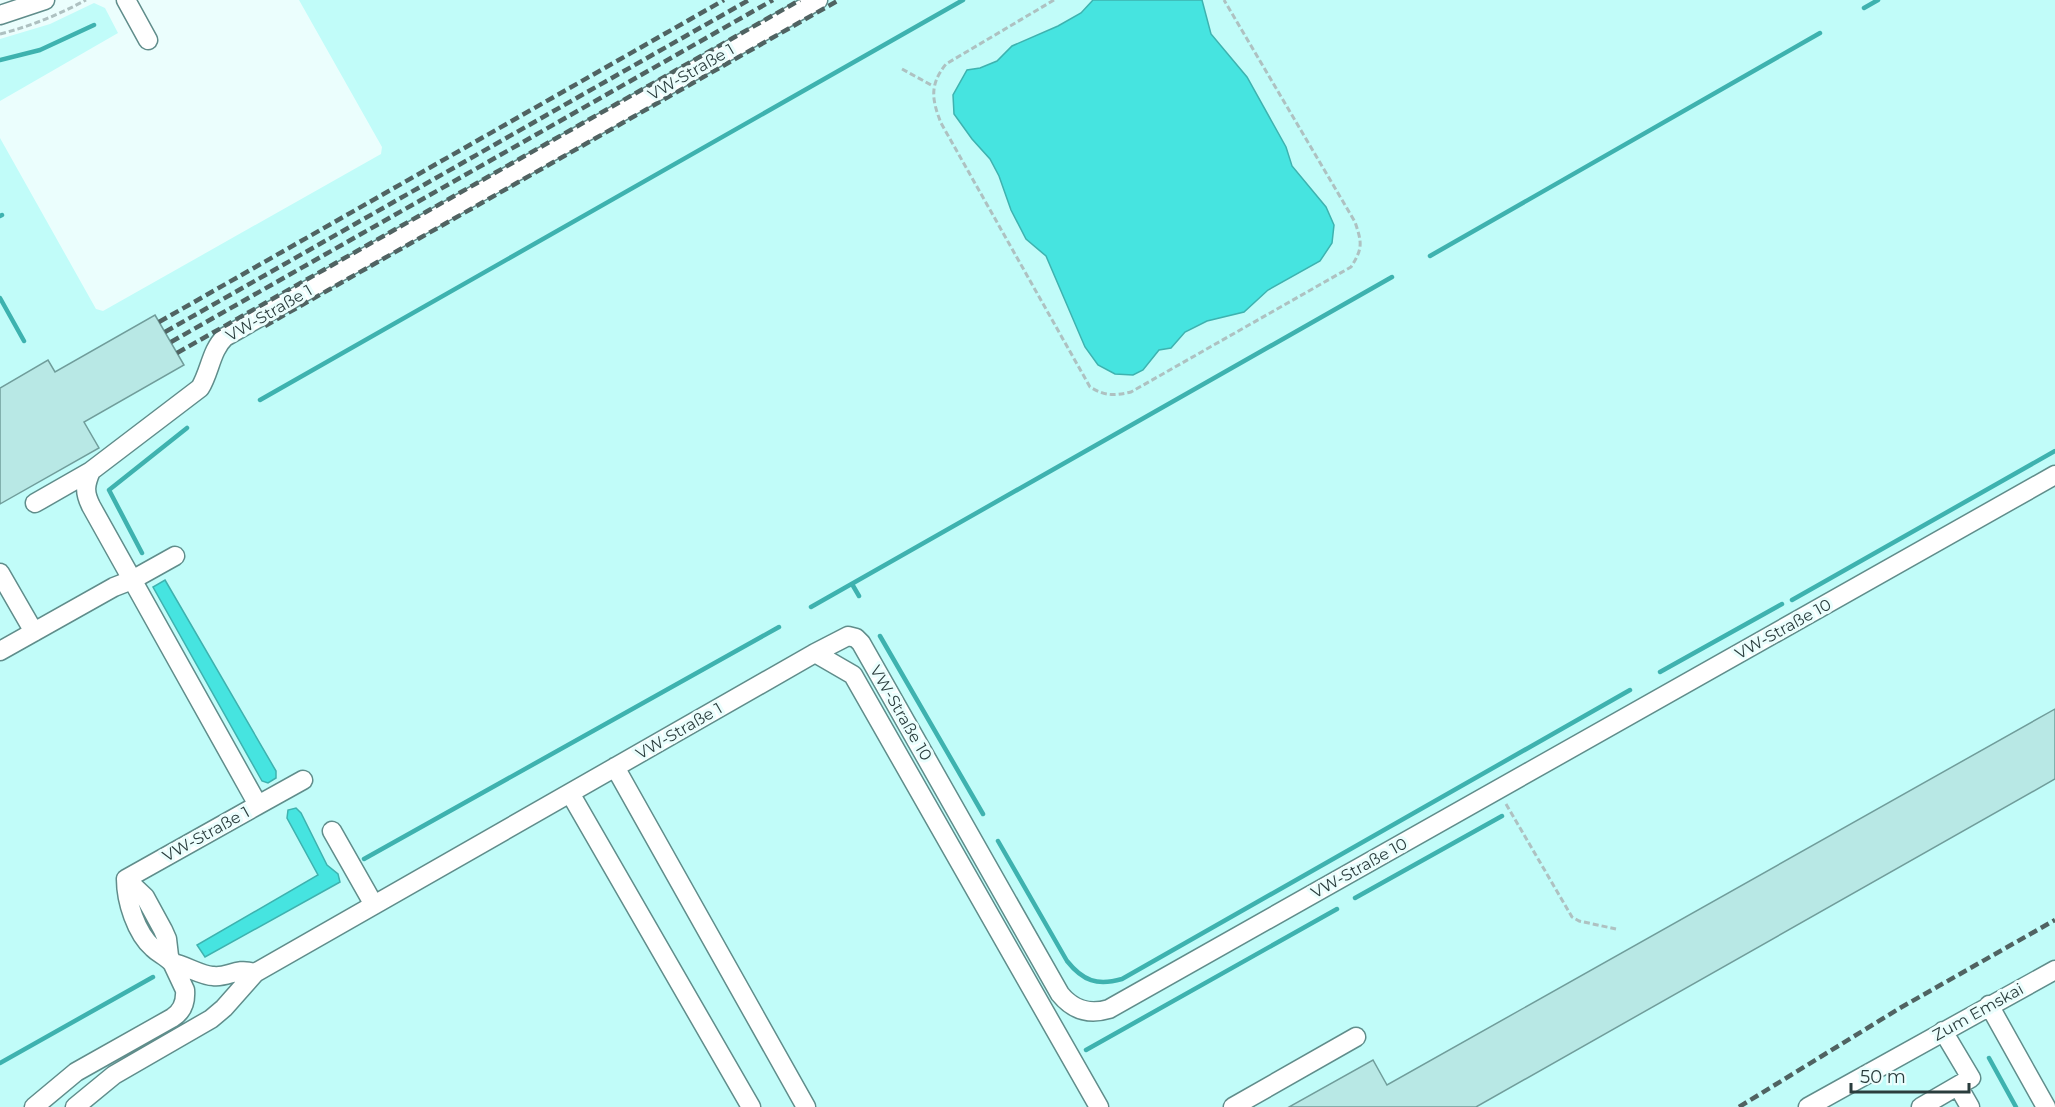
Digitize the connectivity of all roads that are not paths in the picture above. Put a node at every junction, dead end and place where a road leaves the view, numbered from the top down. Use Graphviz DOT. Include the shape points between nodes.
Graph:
graph roads {
  1 [pos="45,0"];
  2 [pos="126,0"];
  3 [pos="818,0"];
  4 [pos="0,15"];
  5 [pos="148,40"];
  6 [pos="91,471"];
  7 [pos="2055,475"];
  8 [pos="35,503"];
  9 [pos="175,556"];
  10 [pos="0,573"];
  11 [pos="132,580"];
  12 [pos="34,632"];
  13 [pos="0,651"];
  14 [pos="815,653"];
  15 [pos="615,767"];
  16 [pos="303,780"];
  17 [pos="570,793"];
  18 [pos="258,805"];
  19 [pos="332,831"];
  20 [pos="374,905"];
  21 [pos="172,963"];
  22 [pos="2055,970"];
  23 [pos="255,973"];
  24 [pos="1989,1005"];
  25 [pos="1942,1031"];
  26 [pos="1356,1037"];
  27 [pos="1958,1086"];
  28 [pos="87,1103"];
  29 [pos="34,1107"];
  30 [pos="751,1107"];
  31 [pos="806,1107"];
  32 [pos="1099,1107"];
  33 [pos="1233,1107"];
  34 [pos="1808,1107"];
  35 [pos="1921,1107"];
  36 [pos="1970,1107"];
  37 [pos="2046,1107"];
  1 -- 4 [label="street"];
  2 -- 5 [label="street"];
  3 -- 6 [label="street, VW-Straße 1" via="225,337 200,388"];
  6 -- 8 [label="street"];
  6 -- 11 [label="street, VW-Straße 1" via="85,483 86,495"];
  7 -- 14 [label="street, VW-Straße 10" via="1109,1009 1094,1012 1066,1002 1059,994 861,643 848,636"];
  9 -- 11 [label="street"];
  10 -- 12 [label="street"];
  11 -- 12 [label="street" via="114,586"];
  11 -- 18 [label="street, VW-Straße 1"];
  12 -- 13 [label="street"];
  14 -- 15 [label="street, VW-Straße 1"];
  14 -- 32 [label="street" via="853,675"];
  15 -- 17 [label="street, VW-Straße 1"];
  15 -- 31 [label="street"];
  16 -- 18 [label="street"];
  17 -- 20 [label="street, VW-Straße 1"];
  17 -- 30 [label="street"];
  18 -- 21 [label="street, VW-Straße 1" via="126,879 145,897 163,930"];
  19 -- 20 [label="street"];
  20 -- 23 [label="street, VW-Straße 1"];
  21 -- 23 [label="street" via="211,976 242,970"];
  21 -- 29 [label="street, VW-Straße 1" via="186,996 177,1014 82,1068"];
  22 -- 24 [label="street, Zum Emskai"];
  23 -- 28 [label="street, VW-Straße 1" via="211,1019 114,1075"];
  24 -- 25 [label="street, Zum Emskai"];
  24 -- 37 [label="street"];
  25 -- 27 [label="street" via="1971,1078"];
  25 -- 34 [label="street, Zum Emskai"];
  26 -- 33 [label="street"];
  27 -- 35 [label="street"];
  27 -- 36 [label="street"];
}
